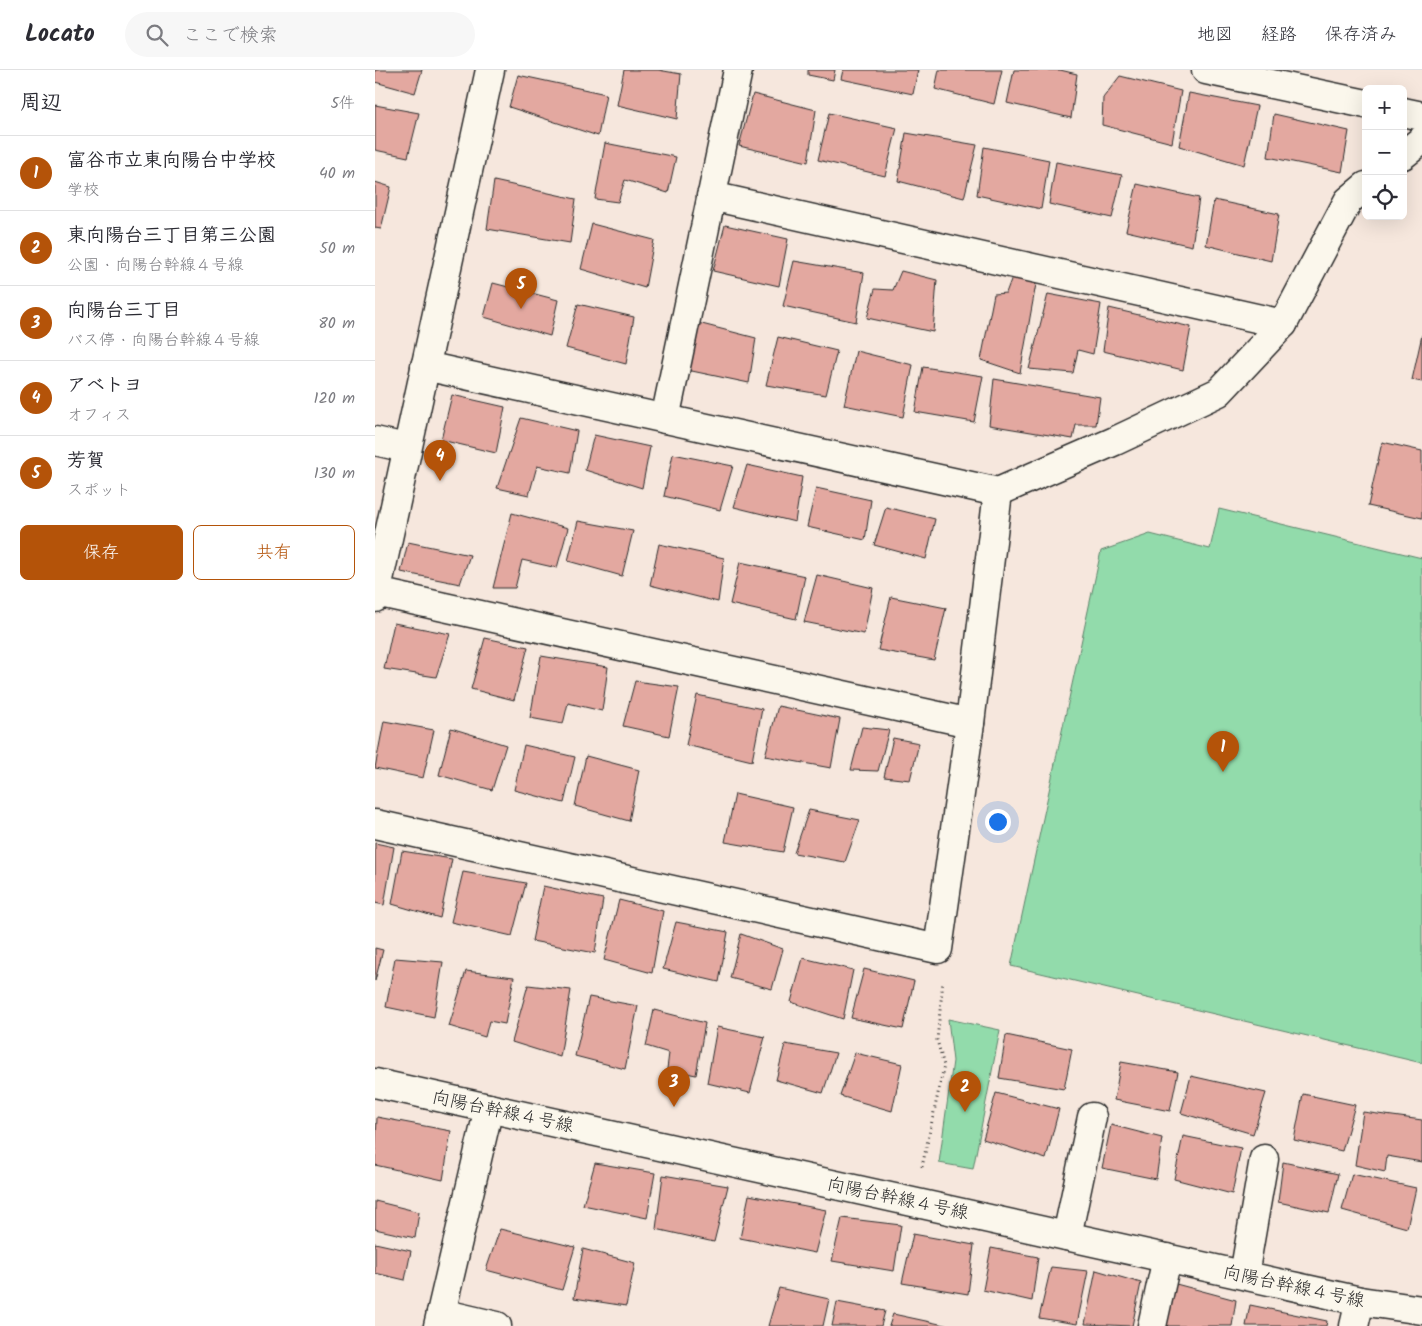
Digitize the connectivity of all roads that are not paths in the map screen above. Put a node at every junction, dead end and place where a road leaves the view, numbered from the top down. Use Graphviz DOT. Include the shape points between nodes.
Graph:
graph roads {
  1 [pos="490,70"];
  2 [pos="738,70"];
  3 [pos="1206,70"];
  4 [pos="1362,103"];
  5 [pos="1407,113"];
  6 [pos="1422,116"];
  7 [pos="1422,140"];
  8 [pos="1407,152"];
  9 [pos="1362,189"];
  10 [pos="711,196"];
  11 [pos="1283,324"];
  12 [pos="425,366"];
  13 [pos="665,419"];
  14 [pos="375,441"];
  15 [pos="406,448"];
  16 [pos="997,492"];
  17 [pos="376,595"];
  18 [pos="970,723"];
  19 [pos="375,824"];
  20 [pos="375,1083"];
  21 [pos="489,1108"];
  22 [pos="1092,1117"];
  23 [pos="1264,1159"];
  24 [pos="1067,1236"];
  25 [pos="1167,1258"];
  26 [pos="1244,1275"];
  27 [pos="1422,1310"];
  28 [pos="1357,1313"];
  29 [pos="440,1320"];
  30 [pos="497,1326"];
  31 [pos="1152,1326"];
  1 -- 12 [label="street"];
  2 -- 10 [label="street"];
  3 -- 4 [label="street"];
  5 -- 6 [label="street"];
  7 -- 8 [label="street"];
  9 -- 11 [label="street" via="1348,201"];
  10 -- 11 [label="street"];
  10 -- 13 [label="street"];
  11 -- 16 [label="street" via="1219,392"];
  12 -- 13 [label="street"];
  12 -- 15 [label="street"];
  13 -- 16 [label="street"];
  14 -- 15 [label="street"];
  15 -- 17 [label="street"];
  16 -- 18 [label="street"];
  17 -- 18 [label="street"];
  18 -- 19 [label="street" via="938,949"];
  20 -- 21 [label="street, 向陽台幹線４号線"];
  21 -- 24 [label="street, 向陽台幹線４号線"];
  21 -- 29 [label="street"];
  22 -- 24 [label="street"];
  23 -- 26 [label="street"];
  24 -- 25 [label="street, 向陽台幹線４号線"];
  25 -- 26 [label="street, 向陽台幹線４号線"];
  25 -- 31 [label="street"];
  26 -- 28 [label="street, 向陽台幹線４号線"];
  27 -- 28 [label="street, 向陽台幹線４号線"];
  29 -- 30 [label="street"];
}
